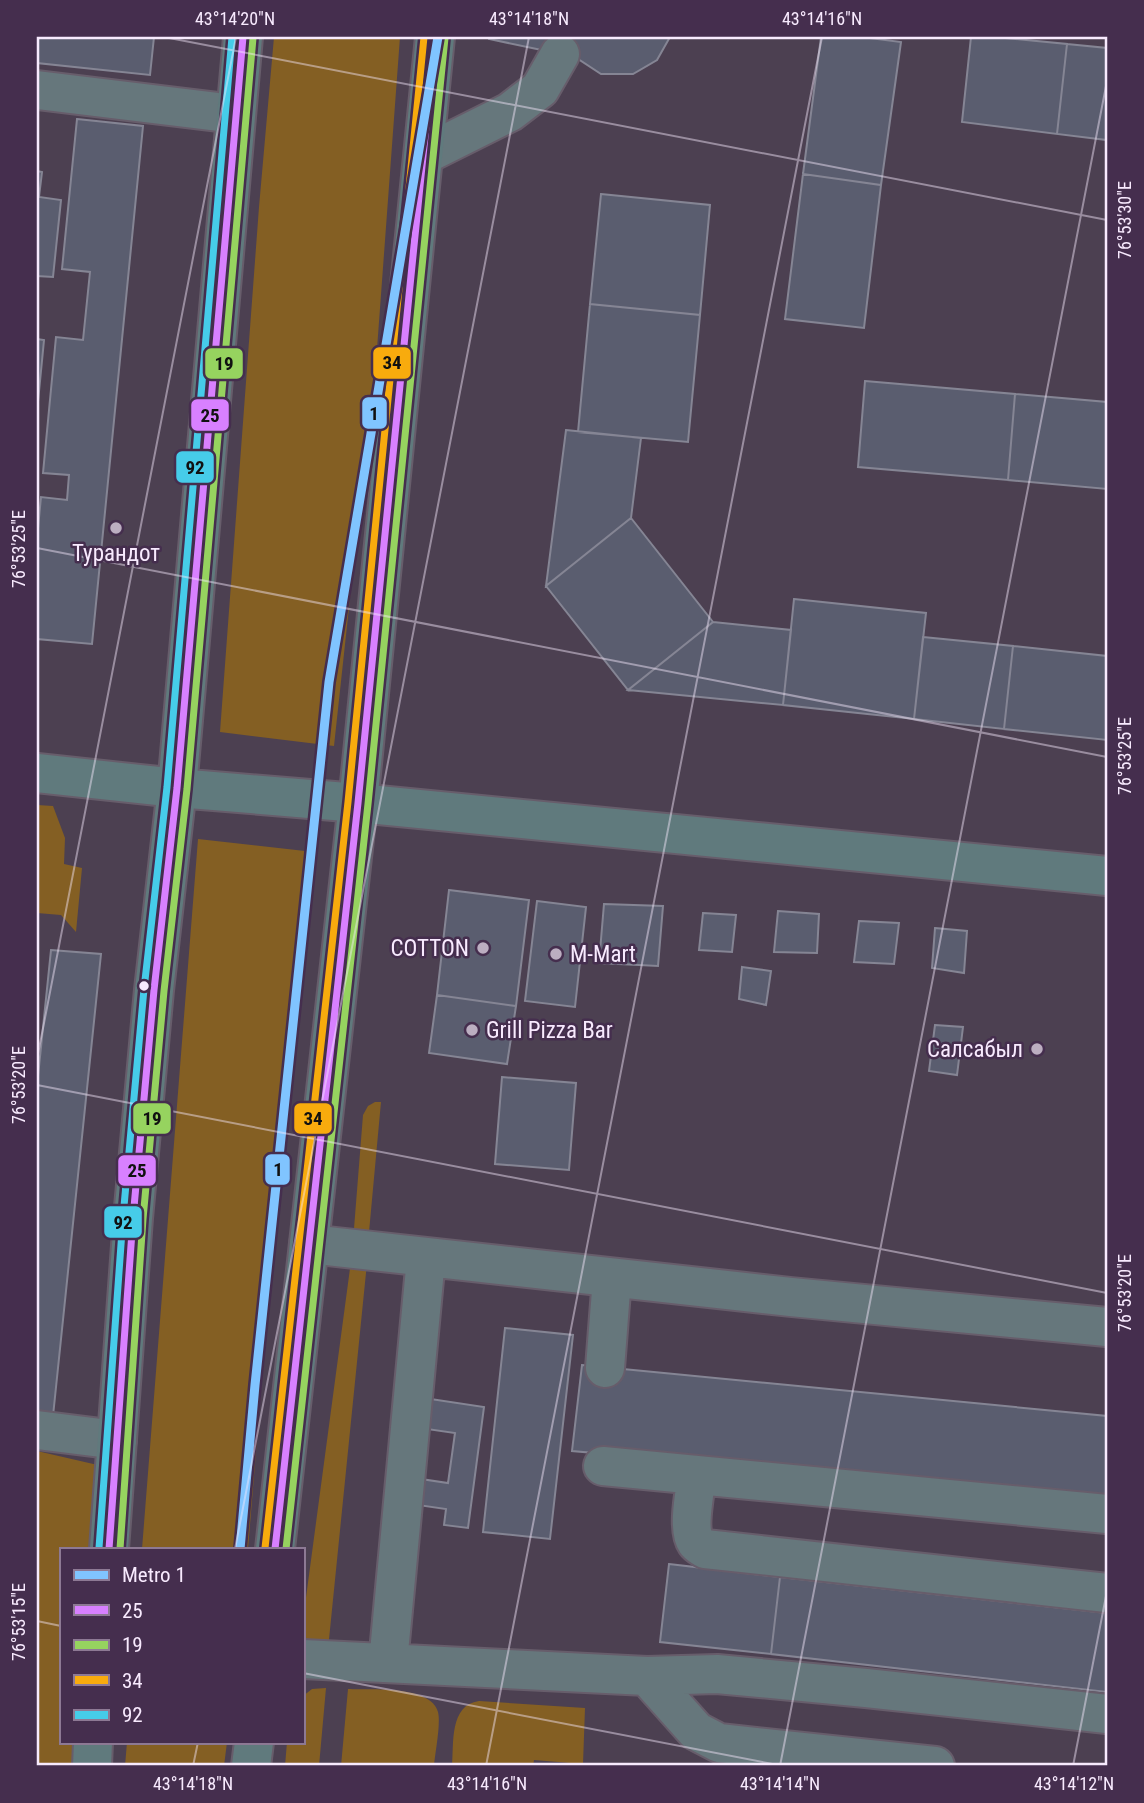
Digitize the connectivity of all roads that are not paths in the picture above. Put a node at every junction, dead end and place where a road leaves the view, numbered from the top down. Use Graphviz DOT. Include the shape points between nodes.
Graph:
graph roads {
  1 [pos="243,37"];
  2 [pos="435,37"];
  3 [pos="560,54"];
  4 [pos="37,90"];
  5 [pos="235,114"];
  6 [pos="424,155"];
  7 [pos="41,773"];
  8 [pos="177,788"];
  9 [pos="358,803"];
  10 [pos="1107,876"];
  11 [pos="309,1244"];
  12 [pos="426,1258"];
  13 [pos="612,1278"];
  14 [pos="1107,1327"];
  15 [pos="605,1368"];
  16 [pos="37,1430"];
  17 [pos="117,1440"];
  18 [pos="603,1466"];
  19 [pos="697,1475"];
  20 [pos="1107,1514"];
  21 [pos="109,1548"];
  22 [pos="275,1548"];
  23 [pos="1107,1593"];
  24 [pos="304,1659"];
  25 [pos="388,1663"];
  26 [pos="647,1676"];
  27 [pos="1107,1714"];
  28 [pos="93,1744"];
  29 [pos="254,1744"];
  30 [pos="92,1766"];
  31 [pos="251,1766"];
  32 [pos="935,1766"];
  1 -- 5 [label="main road"];
  2 -- 6 [label="main road"];
  3 -- 6 [label="street" via="540,89 510,112"];
  4 -- 5 [label="street"];
  5 -- 8 [label="main road"];
  6 -- 9 [label="main road"];
  7 -- 8 [label="main road"];
  8 -- 9 [label="main road"];
  8 -- 17 [label="main road" via="133,1217"];
  9 -- 10 [label="main road"];
  9 -- 11 [label="main road"];
  11 -- 12 [label="street"];
  11 -- 22 [label="main road"];
  12 -- 13 [label="street"];
  12 -- 25 [label="street"];
  13 -- 14 [label="street"];
  13 -- 15 [label="street"];
  16 -- 17 [label="street"];
  17 -- 21 [label="main road"];
  18 -- 19 [label="street"];
  19 -- 20 [label="street"];
  19 -- 23 [label="street" via="692,1525 697,1543 705,1549"];
  24 -- 25 [label="street"];
  25 -- 26 [label="street"];
  26 -- 27 [label="street" via="718,1674"];
  26 -- 32 [label="street" via="696,1731 719,1743"];
  28 -- 30 [label="main road"];
  29 -- 31 [label="main road"];
}
